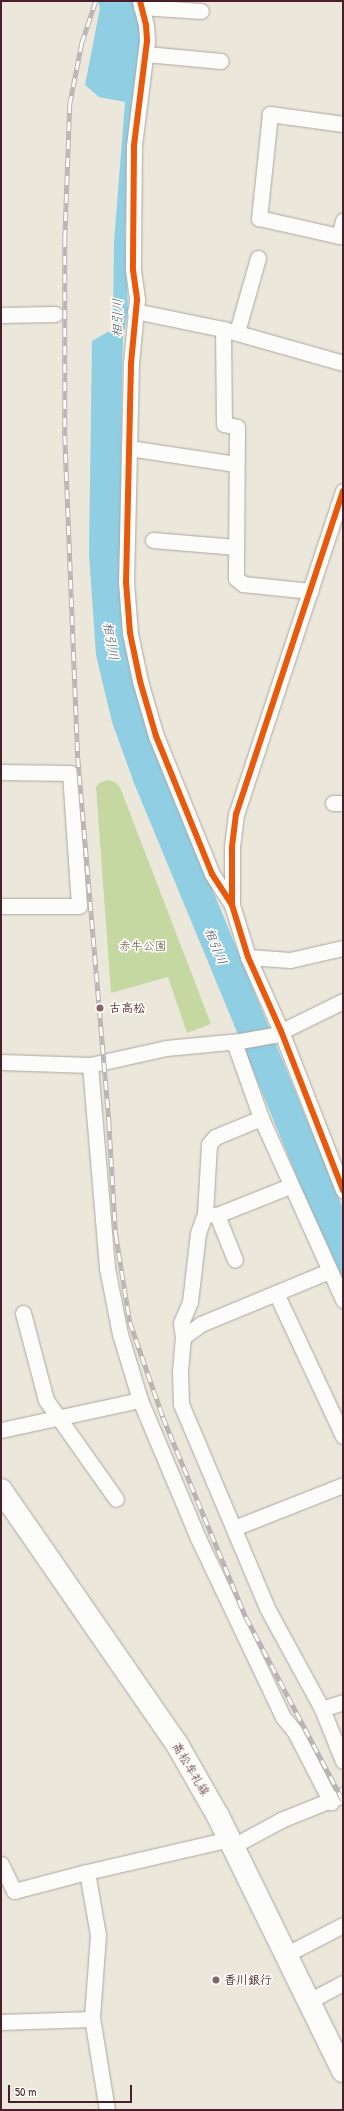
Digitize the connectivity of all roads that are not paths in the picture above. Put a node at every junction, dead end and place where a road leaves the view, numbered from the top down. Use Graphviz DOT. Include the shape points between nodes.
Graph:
graph roads {
  1 [pos="140,4"];
  2 [pos="201,11"];
  3 [pos="146,54"];
  4 [pos="221,61"];
  5 [pos="343,124"];
  6 [pos="343,221"];
  7 [pos="258,258"];
  8 [pos="135,311"];
  9 [pos="55,314"];
  10 [pos="1,315"];
  11 [pos="230,331"];
  12 [pos="343,363"];
  13 [pos="129,448"];
  14 [pos="236,464"];
  15 [pos="343,491"];
  16 [pos="153,540"];
  17 [pos="236,547"];
  18 [pos="311,591"];
  19 [pos="1,772"];
  20 [pos="232,905"];
  21 [pos="1,906"];
  22 [pos="343,948"];
  23 [pos="248,957"];
  24 [pos="343,1001"];
  25 [pos="277,1033"];
  26 [pos="237,1042"];
  27 [pos="1,1062"];
  28 [pos="90,1065"];
  29 [pos="261,1118"];
  30 [pos="290,1186"];
  31 [pos="343,1190"];
  32 [pos="211,1215"];
  33 [pos="235,1260"];
  34 [pos="329,1271"];
  35 [pos="276,1293"];
  36 [pos="343,1300"];
  37 [pos="23,1313"];
  38 [pos="183,1337"];
  39 [pos="140,1400"];
  40 [pos="57,1416"];
  41 [pos="1,1430"];
  42 [pos="343,1436"];
  43 [pos="343,1485"];
  44 [pos="1,1490"];
  45 [pos="116,1499"];
  46 [pos="234,1528"];
  47 [pos="343,1702"];
  48 [pos="322,1709"];
  49 [pos="343,1761"];
  50 [pos="337,1799"];
  51 [pos="231,1843"];
  52 [pos="1,1864"];
  53 [pos="88,1872"];
  54 [pos="343,1925"];
  55 [pos="285,1955"];
  56 [pos="343,1983"];
  57 [pos="307,2002"];
  58 [pos="92,2019"];
  59 [pos="1,2022"];
  60 [pos="341,2060"];
  61 [pos="107,2110"];
  1 -- 2 [label="street"];
  1 -- 3 [label="street" via="146,25"];
  3 -- 4 [label="street"];
  3 -- 8 [label="street" via="134,146 133,262 137,300"];
  5 -- 6 [label="street" via="270,114 259,218 340,236"];
  7 -- 11 [label="street"];
  8 -- 11 [label="street"];
  8 -- 13 [label="street"];
  9 -- 10 [label="street"];
  11 -- 12 [label="street"];
  11 -- 14 [label="street" via="224,424 237,427"];
  13 -- 14 [label="street"];
  13 -- 20 [label="street" via="126,582 130,633 140,681 156,736 209,867"];
  14 -- 17 [label="street"];
  15 -- 18 [label="street"];
  16 -- 17 [label="street"];
  17 -- 18 [label="street" via="236,578 243,584"];
  18 -- 20 [label="street" via="236,814 232,848"];
  19 -- 21 [label="street" via="70,774 79,906"];
  20 -- 23 [label="street"];
  22 -- 23 [label="street" via="290,960"];
  23 -- 25 [label="street"];
  24 -- 25 [label="street"];
  25 -- 26 [label="street"];
  25 -- 31 [label="street"];
  26 -- 28 [label="street" via="166,1048"];
  26 -- 29 [label="street"];
  27 -- 28 [label="street"];
  28 -- 39 [label="street" via="107,1268 120,1334"];
  29 -- 30 [label="street"];
  29 -- 32 [label="street" via="214,1137 210,1144"];
  30 -- 32 [label="street"];
  30 -- 34 [label="street"];
  32 -- 33 [label="street"];
  32 -- 38 [label="street" via="198,1233 190,1302 181,1323"];
  34 -- 35 [label="street"];
  34 -- 36 [label="street"];
  35 -- 38 [label="street" via="201,1324"];
  35 -- 42 [label="street"];
  37 -- 40 [label="street" via="46,1400"];
  38 -- 46 [label="street" via="181,1404"];
  39 -- 40 [label="street"];
  39 -- 50 [label="street" via="198,1538 283,1717"];
  40 -- 41 [label="street"];
  40 -- 45 [label="street"];
  43 -- 46 [label="street"];
  44 -- 51 [label="main road, 高松牟礼線" via="178,1746"];
  46 -- 48 [label="street" via="267,1608"];
  47 -- 48 [label="street"];
  48 -- 49 [label="street"];
  50 -- 51 [label="street" via="281,1820"];
  51 -- 53 [label="street"];
  51 -- 55 [label="main road, 高松牟礼線"];
  52 -- 53 [label="street" via="14,1891"];
  53 -- 58 [label="street" via="98,1935"];
  54 -- 55 [label="street"];
  55 -- 57 [label="main road, 高松牟礼線"];
  56 -- 57 [label="street"];
  57 -- 60 [label="main road, 高松牟礼線"];
  58 -- 59 [label="street"];
  58 -- 61 [label="street"];
}
